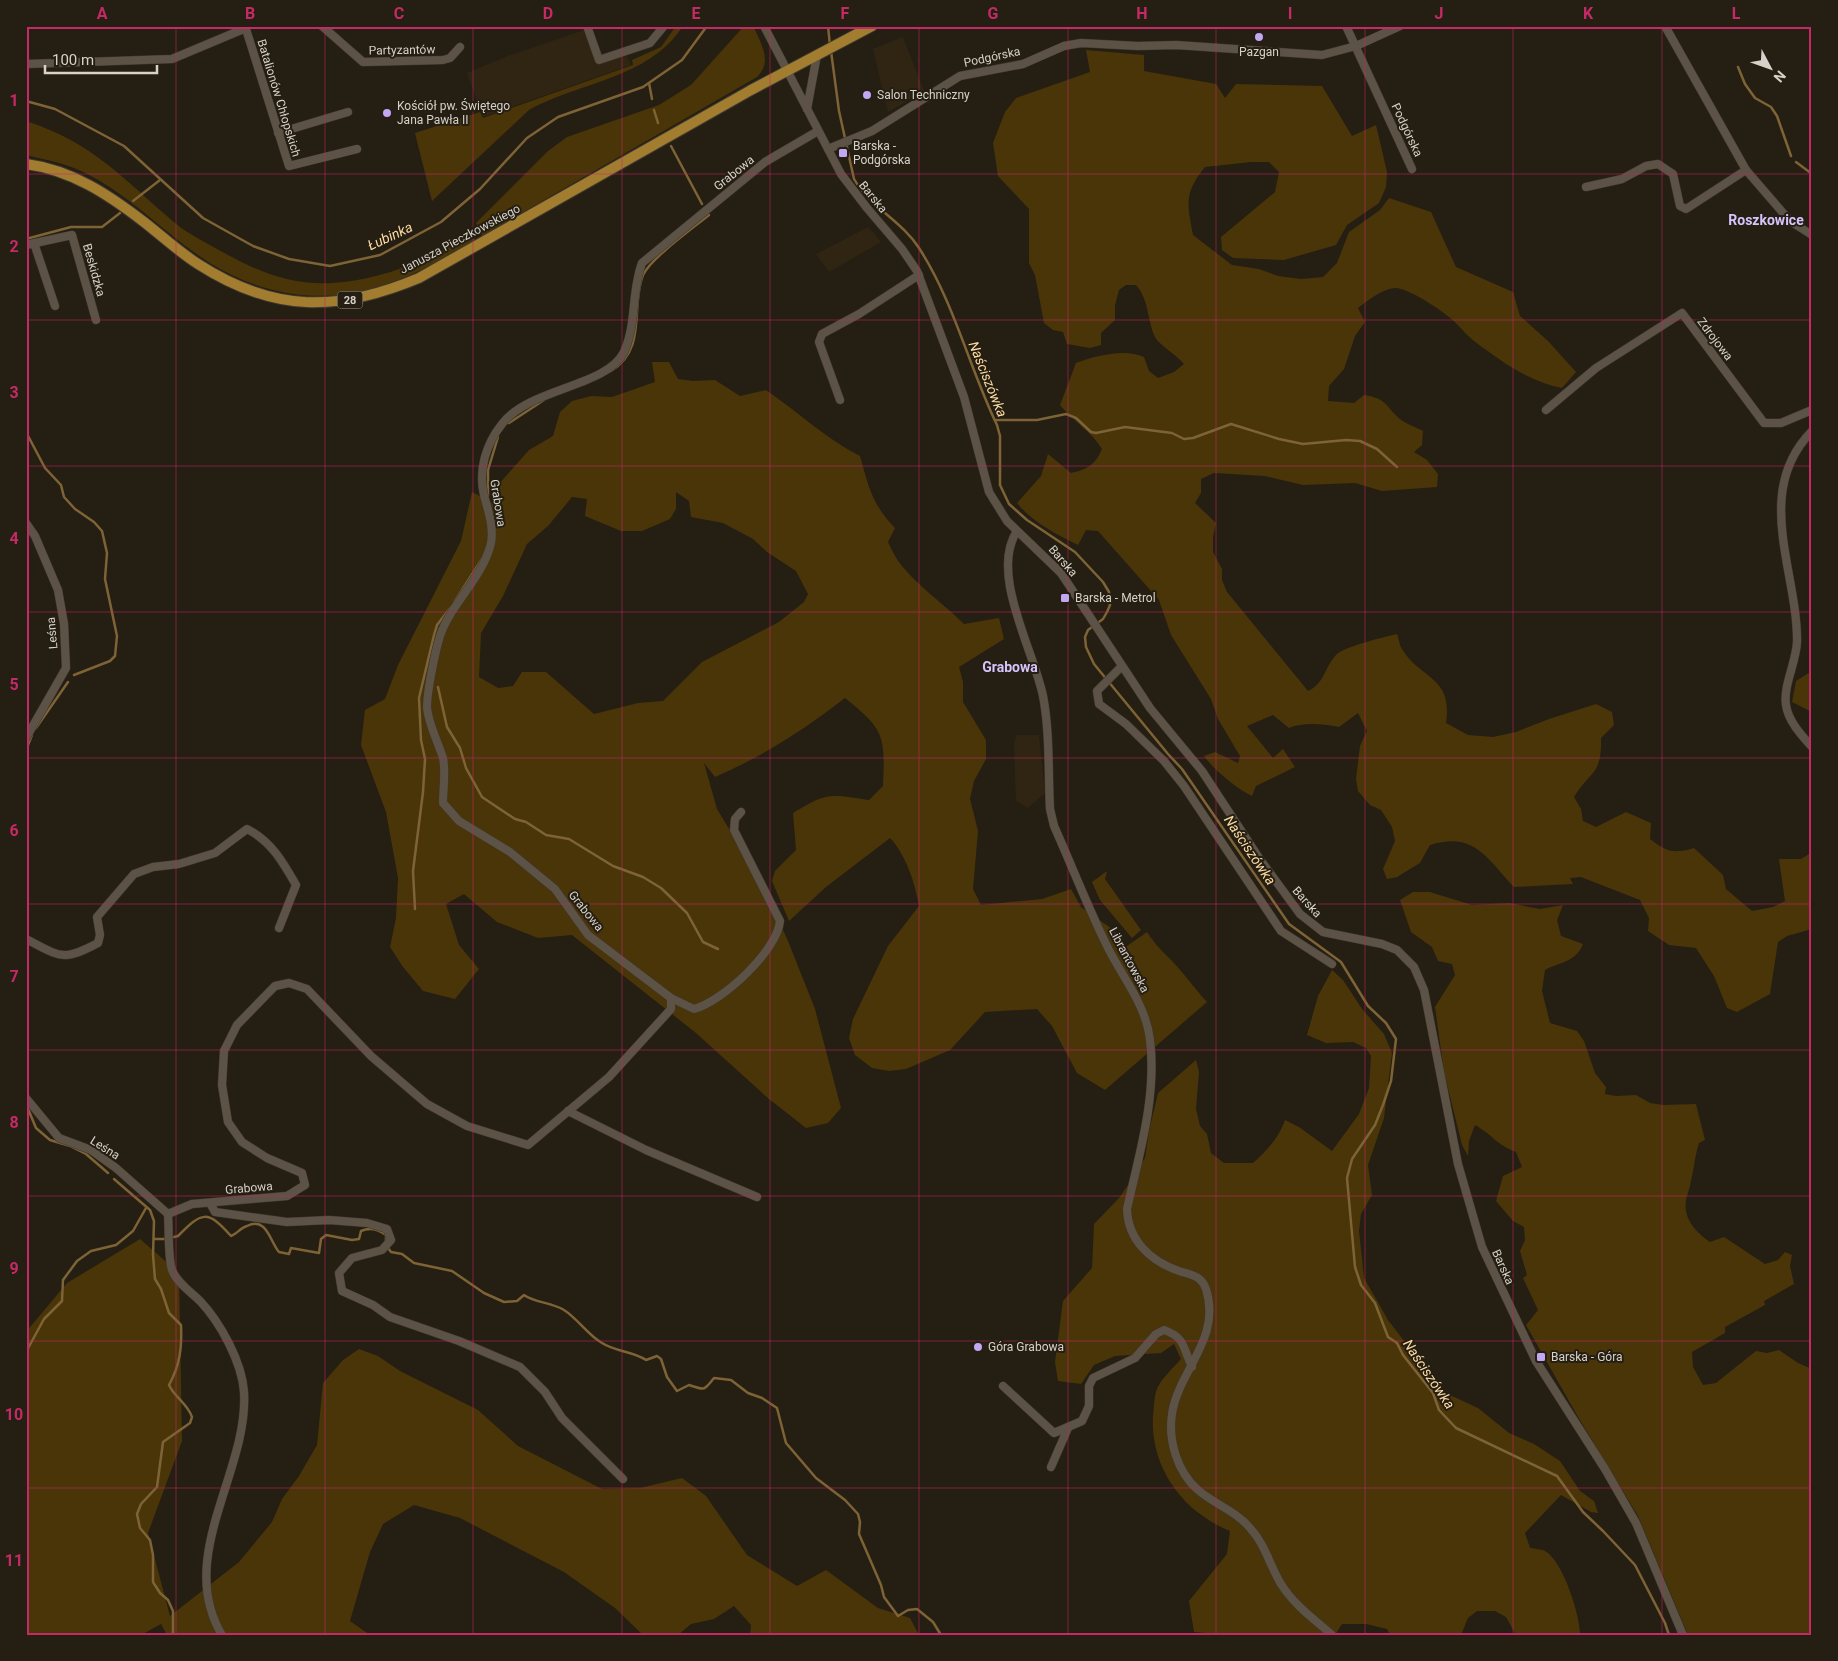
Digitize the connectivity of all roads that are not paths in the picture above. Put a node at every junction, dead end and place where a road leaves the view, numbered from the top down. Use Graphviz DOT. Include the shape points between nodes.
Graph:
graph roads {
  1 [pos="322,26"];
  2 [pos="587,26"];
  3 [pos="664,26"];
  4 [pos="764,26"];
  5 [pos="872,26"];
  6 [pos="1346,26"];
  7 [pos="1400,26"];
  8 [pos="1665,26"];
  9 [pos="245,27"];
  10 [pos="1356,46"];
  11 [pos="460,47"];
  12 [pos="821,54"];
  13 [pos="26,64"];
  14 [pos="788,71"];
  15 [pos="807,109"];
  16 [pos="348,112"];
  17 [pos="818,132"];
  18 [pos="278,133"];
  19 [pos="357,149"];
  20 [pos="828,149"];
  21 [pos="26,164"];
  22 [pos="1412,169"];
  23 [pos="1746,170"];
  24 [pos="1586,187"];
  25 [pos="1812,236"];
  26 [pos="30,244"];
  27 [pos="918,275"];
  28 [pos="55,306"];
  29 [pos="96,320"];
  30 [pos="840,400"];
  31 [pos="1546,410"];
  32 [pos="1812,410"];
  33 [pos="1812,431"];
  34 [pos="26,522"];
  35 [pos="1016,531"];
  36 [pos="1122,666"];
  37 [pos="26,738"];
  38 [pos="1812,746"];
  39 [pos="741,812"];
  40 [pos="279,928"];
  41 [pos="26,940"];
  42 [pos="1332,964"];
  43 [pos="671,998"];
  44 [pos="26,1098"];
  45 [pos="568,1111"];
  46 [pos="757,1197"];
  47 [pos="210,1202"];
  48 [pos="172,1213"];
  49 [pos="1192,1366"];
  50 [pos="1003,1386"];
  51 [pos="1068,1428"];
  52 [pos="1051,1466"];
  53 [pos="623,1479"];
  54 [pos="222,1635"];
  55 [pos="1332,1635"];
  56 [pos="1683,1635"];
  1 -- 11 [label="street, Partyzantów" via="363,62 444,60"];
  2 -- 3 [label="street" via="599,60 650,43"];
  4 -- 14 [label="street, Barska"];
  5 -- 12 [label="main road, 28"];
  6 -- 10 [label="street, Podgórska"];
  7 -- 10 [label="street, Podgórska"];
  8 -- 23 [label="street"];
  9 -- 13 [label="street" via="172,59"];
  9 -- 18 [label="street, Batalionów Chłopskich"];
  10 -- 20 [label="street, Podgórska" via="1322,55 1176,45 1081,43 1064,46 1023,64 960,76 872,131"];
  10 -- 22 [label="street, Podgórska"];
  12 -- 14 [label="main road, 28"];
  12 -- 15 [label="street"];
  14 -- 15 [label="street, Barska"];
  14 -- 21 [label="main road, Janusza Pieczkowskiego / 28" via="419,278 373,296 349,301 296,302 260,295 237,286 196,263 102,191 66,174"];
  15 -- 17 [label="street, Barska"];
  16 -- 18 [label="street"];
  17 -- 20 [label="street, Barska"];
  17 -- 43 [label="street, Grabowa" via="765,162 642,263 637,275 631,332 623,354 614,364 600,374 523,406 503,422 490,441 482,469 483,492 492,529 491,542 486,556 444,625 427,708 443,761 442,803 459,821 510,852 555,889 588,935"];
  18 -- 19 [label="street, Batalionów Chłopskich" via="288,166"];
  20 -- 27 [label="street, Barska" via="852,190 902,248"];
  23 -- 24 [label="street" via="1686,209 1680,206 1673,174 1658,164 1646,166 1622,180"];
  23 -- 25 [label="street" via="1790,221"];
  26 -- 28 [label="street, Beskidzka"];
  26 -- 29 [label="street, Beskidzka" via="72,235"];
  27 -- 30 [label="street" via="867,310 822,334 819,342"];
  27 -- 35 [label="street, Barska" via="964,397 989,492"];
  31 -- 32 [label="street, Zdrojowa" via="1596,368 1682,313 1764,423 1782,423"];
  33 -- 38 [label="street" via="1796,452 1789,468 1780,514 1796,643 1786,705 1789,717"];
  34 -- 37 [label="street, Leśna" via="58,590 66,668"];
  35 -- 36 [label="street, Barska" via="1061,573"];
  35 -- 49 [label="street, Librantowska" via="1008,548 1011,595 1043,696 1050,809 1054,826 1108,947 1137,999 1150,1041 1147,1117 1127,1221 1131,1234 1148,1253 1167,1266 1202,1280 1208,1310 1206,1330 1202,1349"];
  36 -- 42 [label="street" via="1097,691 1099,704 1126,724 1164,761 1281,930"];
  36 -- 56 [label="street, Barska" via="1157,719 1202,771 1300,914 1323,932 1391,947 1403,955 1417,972 1424,990 1458,1164 1482,1246 1536,1361 1605,1468 1636,1523"];
  39 -- 43 [label="street" via="735,819 734,830 780,921 776,938 756,964 712,1002 694,1009"];
  40 -- 41 [label="street" via="296,885 263,837 247,829 215,853 134,874 97,917 98,943 75,955 57,955"];
  43 -- 45 [label="street, Grabowa" via="671,1009 656,1026 609,1077"];
  44 -- 48 [label="street, Leśna" via="59,1138 92,1150"];
  45 -- 46 [label="street" via="646,1150"];
  45 -- 47 [label="street, Grabowa" via="528,1145 468,1126 427,1104 371,1056 307,989 289,983 275,986 237,1025 224,1051 222,1085 228,1122 242,1142 267,1158 302,1173 306,1185 286,1196"];
  47 -- 48 [label="street, Grabowa" via="192,1204"];
  47 -- 53 [label="street" via="215,1212 235,1216 287,1222 329,1220 367,1223 387,1229 391,1240 382,1250 352,1258 338,1273 342,1291 390,1317 520,1367 546,1392 562,1418"];
  48 -- 54 [label="street" via="172,1271 221,1328 244,1390 239,1436 214,1524 206,1571 207,1596"];
  49 -- 51 [label="street" via="1182,1342 1175,1333 1164,1330 1156,1334 1135,1358 1093,1378 1089,1386 1089,1406 1082,1422"];
  49 -- 55 [label="street, Librantowska" via="1172,1413 1174,1453 1183,1471 1197,1490 1250,1527 1292,1598"];
  50 -- 51 [label="street" via="1054,1434"];
  51 -- 52 [label="street"];
}
